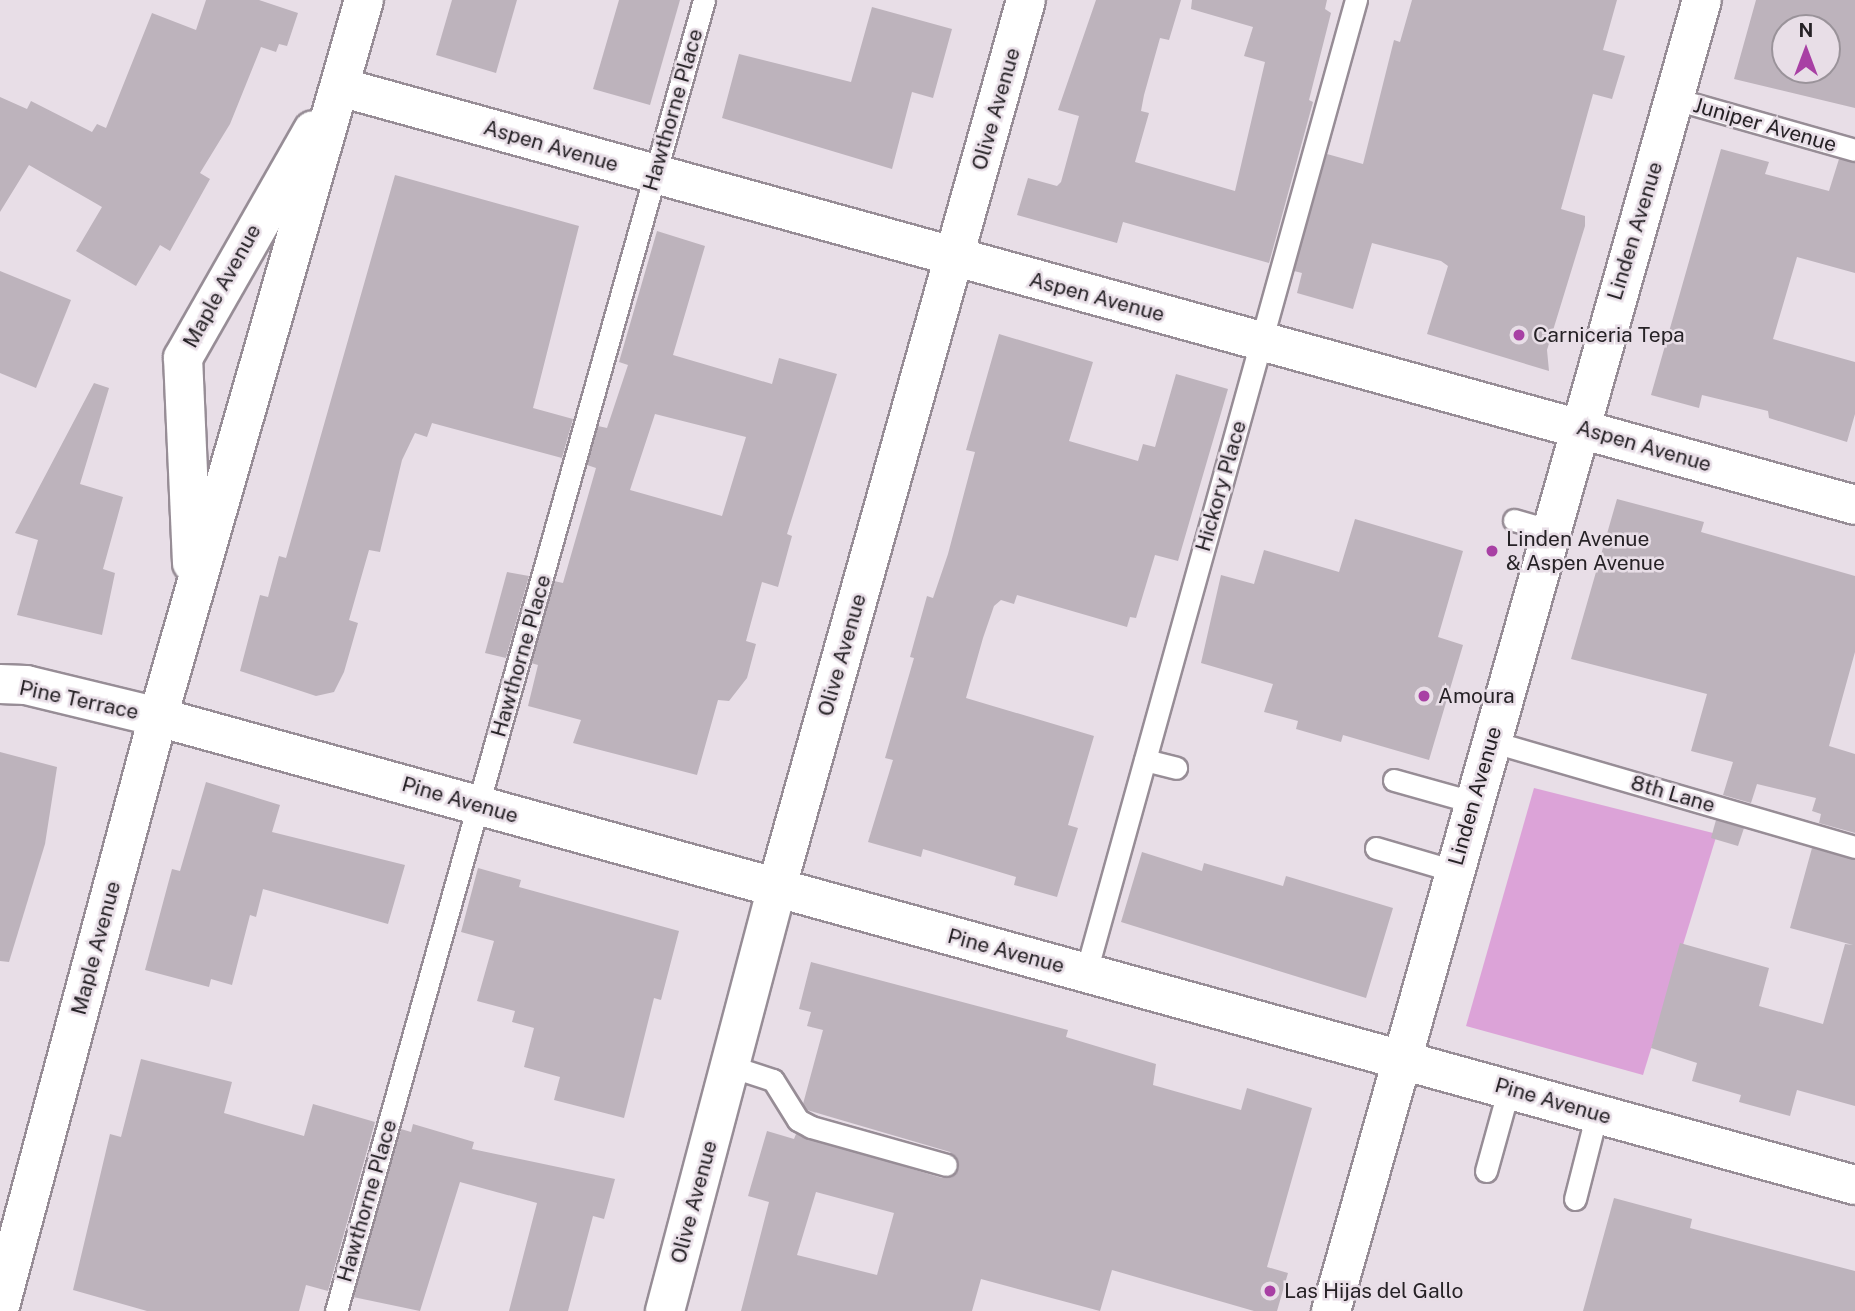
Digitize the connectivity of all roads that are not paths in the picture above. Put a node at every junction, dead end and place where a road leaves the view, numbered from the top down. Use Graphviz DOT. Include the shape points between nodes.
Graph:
graph roads {
  1 [pos="364,0"];
  2 [pos="704,0"];
  3 [pos="1026,0"];
  4 [pos="1356,0"];
  5 [pos="1702,0"];
  6 [pos="340,87"];
  7 [pos="1675,99"];
  8 [pos="1855,150"];
  9 [pos="655,175"];
  10 [pos="954,259"];
  11 [pos="1261,339"];
  12 [pos="1577,427"];
  13 [pos="1855,505"];
  14 [pos="194,591"];
  15 [pos="0,684"];
  16 [pos="158,717"];
  17 [pos="1490,741"];
  18 [pos="1144,760"];
  19 [pos="1176,768"];
  20 [pos="1394,780"];
  21 [pos="1473,802"];
  22 [pos="480,805"];
  23 [pos="1855,847"];
  24 [pos="1376,848"];
  25 [pos="1454,871"];
  26 [pos="776,890"];
  27 [pos="1086,972"];
  28 [pos="1402,1058"];
  29 [pos="730,1066"];
  30 [pos="1509,1088"];
  31 [pos="1597,1113"];
  32 [pos="946,1165"];
  33 [pos="1486,1171"];
  34 [pos="1855,1185"];
  35 [pos="1575,1199"];
  36 [pos="0,1306"];
  37 [pos="336,1311"];
  38 [pos="665,1311"];
  39 [pos="1331,1311"];
  1 -- 6 [label="street, Maple Avenue"];
  2 -- 9 [label="lane, Hawthorne Place"];
  3 -- 10 [label="street, Olive Avenue"];
  4 -- 11 [label="lane, Hickory Place"];
  5 -- 7 [label="street, Linden Avenue"];
  6 -- 9 [label="street, Aspen Avenue"];
  6 -- 14 [label="street, Maple Avenue"];
  6 -- 14 [label="street, Maple Avenue" via="249,235 183,358"];
  7 -- 8 [label="lane, Juniper Avenue"];
  7 -- 12 [label="street, Linden Avenue"];
  9 -- 10 [label="street, Aspen Avenue"];
  9 -- 22 [label="lane, Hawthorne Place"];
  10 -- 11 [label="street, Aspen Avenue"];
  10 -- 26 [label="street, Olive Avenue"];
  11 -- 12 [label="street, Aspen Avenue"];
  11 -- 18 [label="lane, Hickory Place" via="1241,445"];
  12 -- 13 [label="street, Aspen Avenue"];
  12 -- 17 [label="street, Linden Avenue" via="1531,525"];
  14 -- 16 [label="street, Maple Avenue"];
  15 -- 16 [label="street, Pine Terrace"];
  16 -- 22 [label="street, Pine Avenue"];
  16 -- 36 [label="street, Maple Avenue"];
  17 -- 21 [label="street, Linden Avenue"];
  17 -- 23 [label="lane, 8th Lane"];
  18 -- 19 [label="lane"];
  18 -- 27 [label="lane, Hickory Place"];
  20 -- 21 [label="lane"];
  21 -- 25 [label="street, Linden Avenue"];
  22 -- 26 [label="street, Pine Avenue"];
  22 -- 37 [label="lane, Hawthorne Place"];
  24 -- 25 [label="lane"];
  25 -- 28 [label="street, Linden Avenue"];
  26 -- 27 [label="street, Pine Avenue"];
  26 -- 29 [label="street, Olive Avenue"];
  27 -- 28 [label="street, Pine Avenue"];
  28 -- 30 [label="street, Pine Avenue"];
  28 -- 39 [label="street, Linden Avenue"];
  29 -- 32 [label="lane" via="773,1080 798,1120 811,1128"];
  29 -- 38 [label="street, Olive Avenue"];
  30 -- 31 [label="street, Pine Avenue"];
  30 -- 33 [label="lane"];
  31 -- 34 [label="street, Pine Avenue"];
  31 -- 35 [label="lane"];
}
